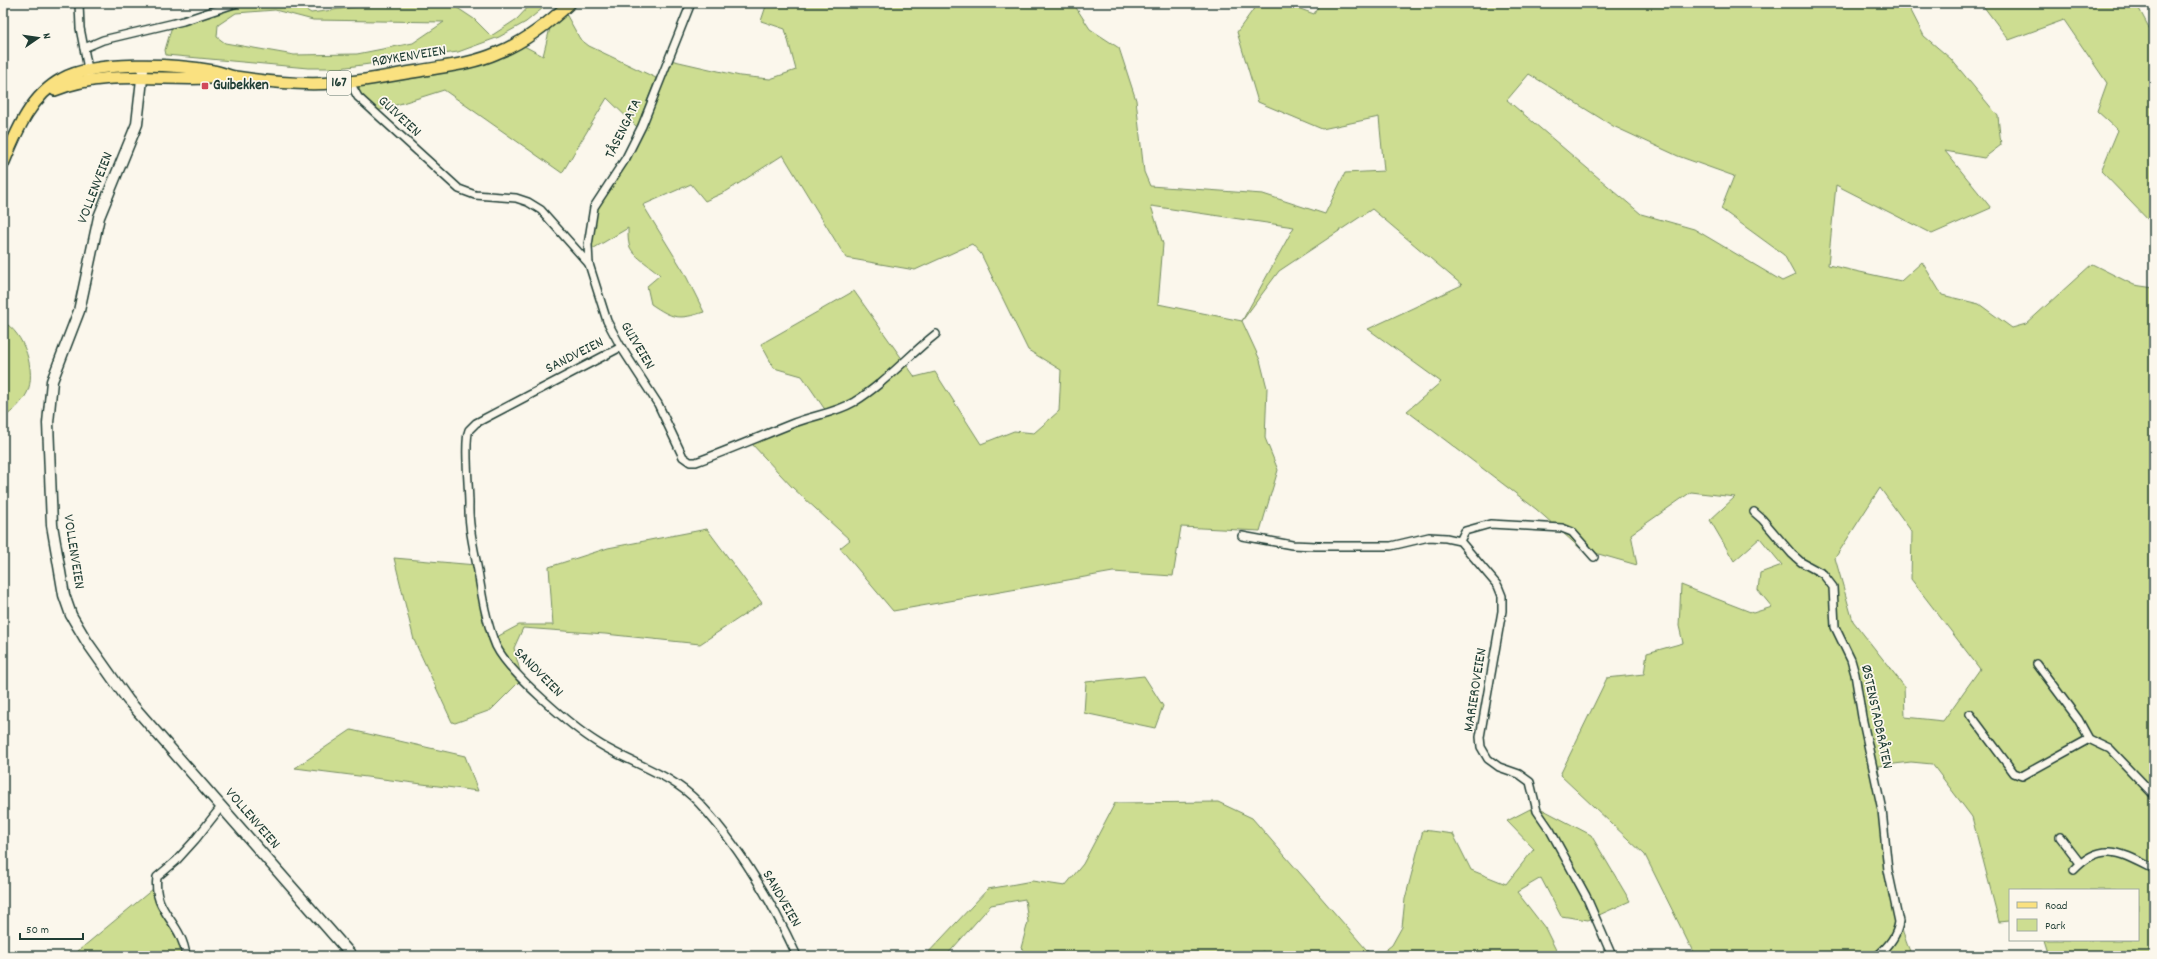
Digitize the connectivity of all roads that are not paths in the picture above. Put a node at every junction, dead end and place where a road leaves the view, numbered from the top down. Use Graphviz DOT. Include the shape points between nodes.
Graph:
graph roads {
  1 [pos="79,3"];
  2 [pos="237,3"];
  3 [pos="570,3"];
  4 [pos="691,3"];
  5 [pos="84,48"];
  6 [pos="143,66"];
  7 [pos="89,75"];
  8 [pos="234,77"];
  9 [pos="143,78"];
  10 [pos="349,81"];
  11 [pos="3,164"];
  12 [pos="589,264"];
  13 [pos="936,334"];
  14 [pos="621,347"];
  15 [pos="1754,512"];
  16 [pos="1242,536"];
  17 [pos="1460,541"];
  18 [pos="1594,557"];
  19 [pos="2037,664"];
  20 [pos="1970,714"];
  21 [pos="2089,739"];
  22 [pos="2154,795"];
  23 [pos="221,806"];
  24 [pos="2060,837"];
  25 [pos="2080,863"];
  26 [pos="2154,869"];
  27 [pos="2074,870"];
  28 [pos="186,956"];
  29 [pos="352,956"];
  30 [pos="797,956"];
  31 [pos="1612,956"];
  32 [pos="1877,956"];
  1 -- 5 [label="street"];
  2 -- 5 [label="street" via="183,21 103,40"];
  3 -- 10 [label="main road, RØYKENVEIEN / 167" via="530,36 487,57 460,64"];
  4 -- 12 [label="street, TÅSENGATA" via="642,126 626,158 594,207 588,245"];
  5 -- 7 [label="street"];
  6 -- 7 [label="main road, RØYKENVEIEN / 167" via="112,67"];
  6 -- 8 [label="main road, RØYKENVEIEN / 167" via="194,69"];
  6 -- 9 [label="main road, VOLLENVEIEN"];
  7 -- 9 [label="main road, RØYKENVEIEN / 167"];
  7 -- 11 [label="main road, RØYKENVEIEN / 167" via="62,79 45,93 24,118"];
  8 -- 9 [label="main road, RØYKENVEIEN / 167"];
  8 -- 10 [label="main road, RØYKENVEIEN / 167" via="302,83"];
  9 -- 23 [label="main road, VOLLENVEIEN" via="137,124 103,206 95,232 79,311 50,387 49,496 54,545 66,602 87,642 134,707"];
  10 -- 12 [label="street, GUIVEIEN" via="358,97 459,189 475,195 516,198 528,202 541,210"];
  12 -- 14 [label="street, GUIVEIEN" via="607,321"];
  13 -- 14 [label="street, GUIVEIEN" via="874,388 853,402 833,412 796,422 696,462 690,462 683,456 658,404"];
  14 -- 30 [label="street, SANDVEIEN" via="476,423 469,431 468,516 488,625 504,660 576,728 599,744 675,782 698,802 723,832 756,880 779,917"];
  15 -- 32 [label="street, ØSTENSTADBRÅTEN" via="1792,554 1823,574 1833,587 1836,627 1855,674 1882,810 1888,870 1899,922 1898,930 1889,945"];
  16 -- 17 [label="street" via="1292,545 1316,546 1391,546 1429,537"];
  17 -- 18 [label="street" via="1465,531 1490,524 1548,526 1572,532"];
  17 -- 31 [label="street, MARIEROVEIEN" via="1498,586 1502,596 1502,611 1480,737 1481,747 1488,759 1499,767 1523,776 1530,782 1537,811 1586,896"];
  19 -- 21 [label="street" via="2078,719"];
  20 -- 21 [label="street" via="2014,774 2022,776"];
  21 -- 22 [label="street" via="2110,749"];
  23 -- 28 [label="street" via="190,845 157,876 156,890 161,906 180,933"];
  23 -- 29 [label="main road, VOLLENVEIEN"];
  24 -- 25 [label="street"];
  25 -- 26 [label="street" via="2106,852 2118,852"];
  25 -- 27 [label="street"];
}
